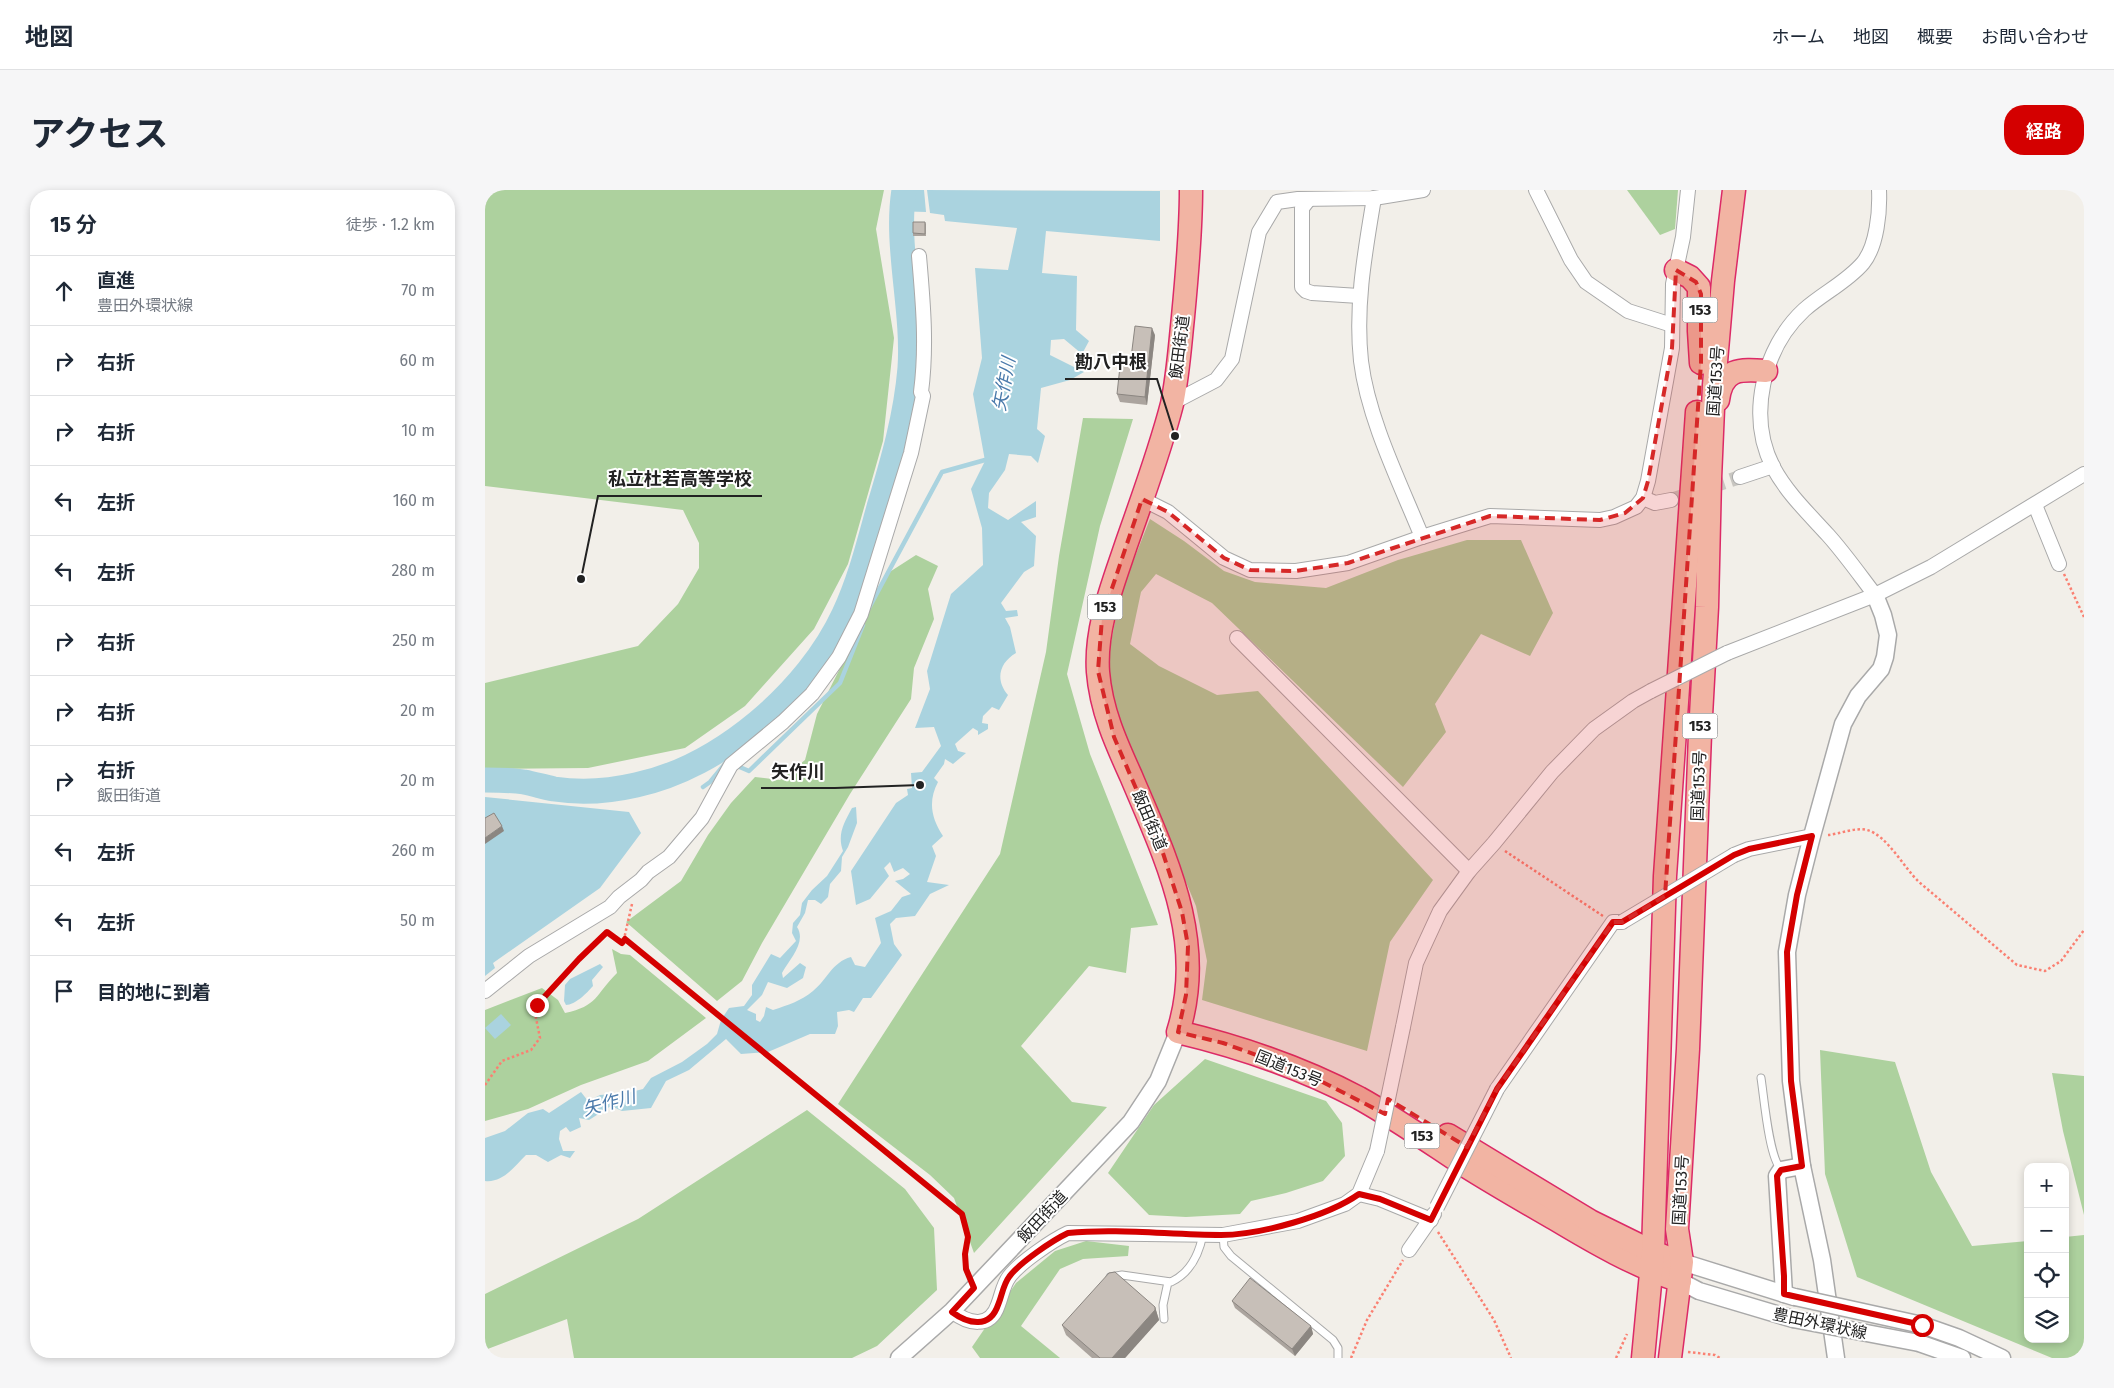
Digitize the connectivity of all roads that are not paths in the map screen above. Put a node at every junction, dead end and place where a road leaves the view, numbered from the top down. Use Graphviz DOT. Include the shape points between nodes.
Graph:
graph roads {
  1 [pos="1191,190"];
  2 [pos="1423,190"];
  3 [pos="1537,190"];
  4 [pos="1688,190"];
  5 [pos="1721,190"];
  6 [pos="1734,190"];
  7 [pos="1879,190"];
  8 [pos="1374,198"];
  9 [pos="1309,199"];
  10 [pos="919,256"];
  11 [pos="1676,270"];
  12 [pos="1723,281"];
  13 [pos="1359,296"];
  14 [pos="1672,325"];
  15 [pos="1701,363"];
  16 [pos="1766,371"];
  17 [pos="1172,403"];
  18 [pos="1773,466"];
  19 [pos="2084,474"];
  20 [pos="1740,476"];
  21 [pos="1709,479"];
  22 [pos="1643,498"];
  23 [pos="1142,499"];
  24 [pos="1671,500"];
  25 [pos="2035,505"];
  26 [pos="1422,537"];
  27 [pos="2059,564"];
  28 [pos="1875,594"];
  29 [pos="1237,638"];
  30 [pos="1812,836"];
  31 [pos="1469,871"];
  32 [pos="485,991"];
  33 [pos="1181,1025"];
  34 [pos="1761,1078"];
  35 [pos="1802,1166"];
  36 [pos="1781,1170"];
  37 [pos="1359,1194"];
  38 [pos="1431,1220"];
  39 [pos="1203,1234"];
  40 [pos="1223,1235"];
  41 [pos="1409,1250"];
  42 [pos="1652,1262"];
  43 [pos="1681,1272"];
  44 [pos="1105,1281"];
  45 [pos="1168,1282"];
  46 [pos="1789,1296"];
  47 [pos="952,1312"];
  48 [pos="1164,1319"];
  49 [pos="1676,1354"];
  50 [pos="899,1358"];
  51 [pos="1338,1358"];
  52 [pos="1643,1358"];
  53 [pos="1836,1358"];
  54 [pos="1962,1358"];
  55 [pos="2002,1358"];
  1 -- 17 [label="highway, 飯田街道 / 153" via="1186,286"];
  2 -- 8 [label="street"];
  3 -- 14 [label="street" via="1571,260 1586,282 1628,311"];
  4 -- 11 [label="street"];
  5 -- 15 [label="highway, 国道153号 / 153"];
  6 -- 12 [label="highway, 国道153号 / 153"];
  7 -- 16 [label="street" via="1878,231 1864,262 1815,301 1789,327"];
  8 -- 9 [label="street"];
  8 -- 13 [label="street"];
  9 -- 13 [label="street" via="1302,208 1302,287 1312,293"];
  9 -- 17 [label="street" via="1277,202 1259,232 1232,359 1216,380"];
  10 -- 32 [label="street" via="925,314 923,396 911,453 861,614 839,657 812,694 725,772 711,805 669,857 610,907 529,956"];
  11 -- 14 [label="street" via="1671,302"];
  11 -- 15 [label="highway, 153" via="1690,277 1699,288"];
  12 -- 16 [label="highway" via="1726,345 1737,356"];
  12 -- 21 [label="highway, 国道153号 / 153"];
  13 -- 26 [label="street" via="1361,361 1367,388 1380,435"];
  14 -- 22 [label="street" via="1668,376"];
  15 -- 42 [label="highway, 国道153号 / 153" via="1665,876"];
  16 -- 18 [label="street" via="1761,421"];
  16 -- 21 [label="highway" via="1738,370 1730,374 1721,387"];
  17 -- 23 [label="highway, 飯田街道 / 153"];
  18 -- 20 [label="street"];
  18 -- 28 [label="street" via="1785,487"];
  19 -- 25 [label="street"];
  21 -- 43 [label="highway, 国道153号 / 153" via="1707,607 1677,1229"];
  22 -- 24 [label="street" via="1655,503"];
  22 -- 26 [label="street" via="1625,513 1600,520 1489,516"];
  23 -- 26 [label="street" via="1168,512 1224,558 1250,570 1297,571 1348,563"];
  23 -- 33 [label="highway, 飯田街道 / 153" via="1102,618 1098,671 1101,696 1114,737 1174,880 1182,912 1187,946 1186,995"];
  25 -- 27 [label="street"];
  25 -- 28 [label="street" via="1931,567"];
  28 -- 30 [label="street" via="1888,635 1885,657 1881,669 1858,696 1843,724"];
  28 -- 31 [label="street, bridge" via="1727,653 1633,701 1594,729 1552,772"];
  29 -- 31 [label="street"];
  30 -- 35 [label="street" via="1787,952 1791,1081"];
  30 -- 38 [label="street, bridge" via="1734,855 1617,922 1497,1089"];
  31 -- 37 [label="street, bridge" via="1440,911 1416,963 1377,1151"];
  33 -- 42 [label="highway, 国道153号 / 153" via="1290,1053 1355,1081 1590,1221"];
  33 -- 47 [label="street, 飯田街道" via="1158,1081 1131,1122"];
  34 -- 36 [label="lane" via="1772,1148"];
  35 -- 36 [label="street"];
  35 -- 53 [label="street" via="1822,1260"];
  36 -- 46 [label="street" via="1777,1176 1777,1187 1784,1276"];
  37 -- 38 [label="street"];
  37 -- 40 [label="street" via="1345,1204 1299,1221"];
  38 -- 41 [label="street"];
  39 -- 40 [label="street"];
  39 -- 45 [label="lane" via="1188,1271"];
  39 -- 47 [label="street" via="1068,1233 1013,1272 992,1316 974,1323"];
  40 -- 51 [label="lane" via="1224,1247 1231,1256 1333,1340 1338,1348"];
  42 -- 43 [label="highway, 国道153号 / 153"];
  42 -- 52 [label="highway, 国道153号 / 153"];
  43 -- 46 [label="street, 豊田外環状線"];
  43 -- 49 [label="highway, 国道153号 / 153"];
  43 -- 54 [label="street, 豊田外環状線, bridge" via="1699,1291 1793,1319 1919,1342"];
  44 -- 45 [label="lane" via="1122,1275"];
  45 -- 48 [label="lane"];
  46 -- 55 [label="street, 豊田外環状線, bridge" via="1922,1325"];
  47 -- 50 [label="street, 飯田街道"];
}
